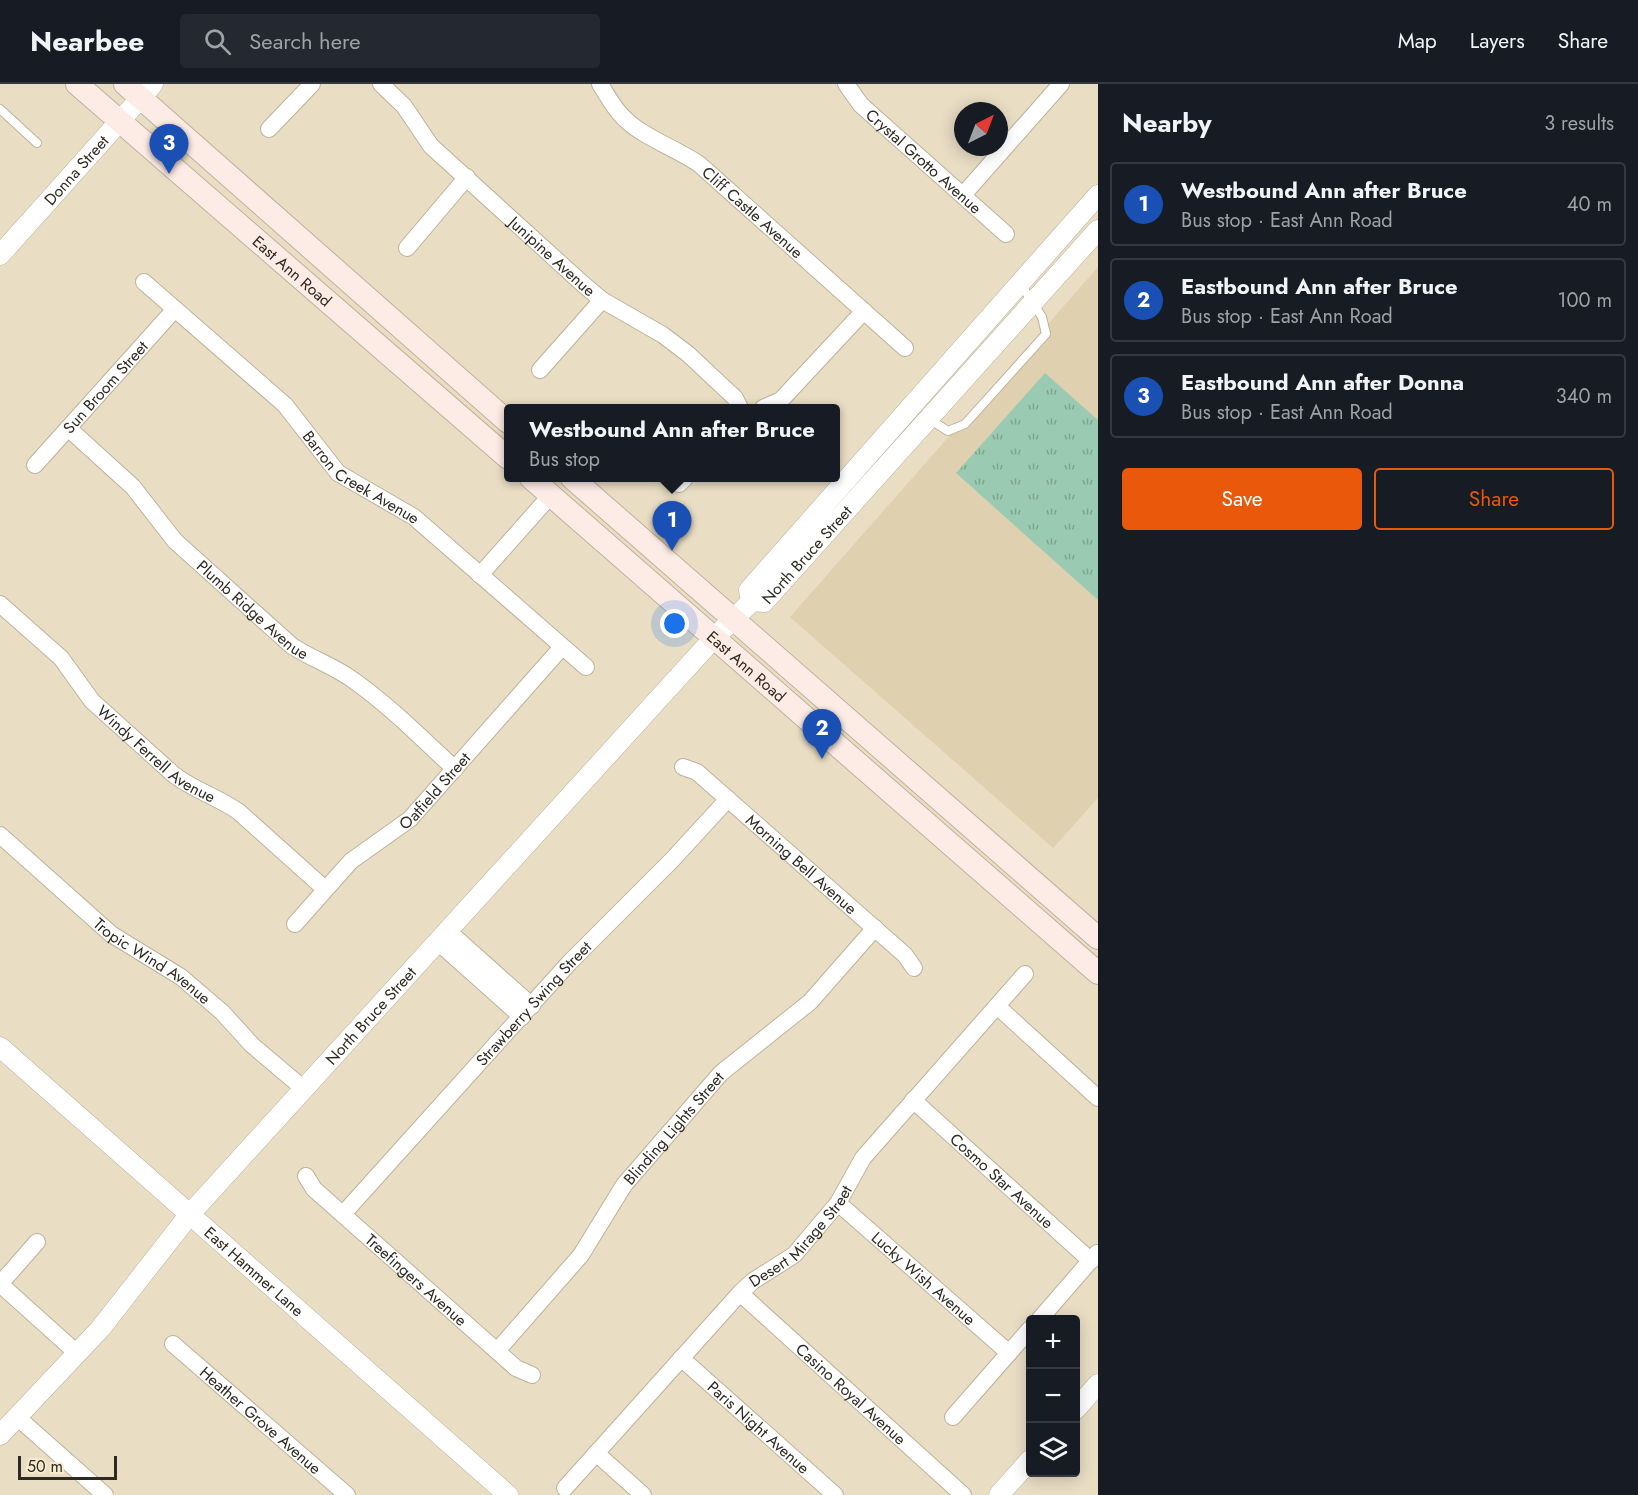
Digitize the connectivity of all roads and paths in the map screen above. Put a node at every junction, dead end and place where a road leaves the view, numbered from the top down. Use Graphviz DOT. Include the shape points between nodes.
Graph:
graph roads {
  1 [pos="77,84"];
  2 [pos="312,84"];
  3 [pos="381,84"];
  4 [pos="600,84"];
  5 [pos="1061,84"];
  6 [pos="852,87"];
  7 [pos="140,89"];
  8 [pos="0,109"];
  9 [pos="120,122"];
  10 [pos="269,129"];
  11 [pos="37,143"];
  12 [pos="468,177"];
  13 [pos="963,195"];
  14 [pos="1098,195"];
  15 [pos="1098,230"];
  16 [pos="1006,234"];
  17 [pos="407,248"];
  18 [pos="0,255"];
  19 [pos="144,282"];
  20 [pos="1020,283"];
  21 [pos="602,300"];
  22 [pos="1033,302"];
  23 [pos="175,309"];
  24 [pos="864,311"];
  25 [pos="905,348"];
  26 [pos="540,370"];
  27 [pos="738,404"];
  28 [pos="772,404"];
  29 [pos="910,408"];
  30 [pos="504,418"];
  31 [pos="928,419"];
  32 [pos="68,428"];
  33 [pos="504,455"];
  34 [pos="35,465"];
  35 [pos="537,482"];
  36 [pos="578,482"];
  37 [pos="551,495"];
  38 [pos="480,575"];
  39 [pos="0,604"];
  40 [pos="741,612"];
  41 [pos="713,639"];
  42 [pos="562,647"];
  43 [pos="586,668"];
  44 [pos="683,767"];
  45 [pos="455,769"];
  46 [pos="728,799"];
  47 [pos="0,835"];
  48 [pos="325,889"];
  49 [pos="295,924"];
  50 [pos="1094,927"];
  51 [pos="875,928"];
  52 [pos="443,936"];
  53 [pos="915,968"];
  54 [pos="1098,973"];
  55 [pos="1025,974"];
  56 [pos="997,1006"];
  57 [pos="527,1011"];
  58 [pos="0,1047"];
  59 [pos="304,1089"];
  60 [pos="1098,1098"];
  61 [pos="913,1100"];
  62 [pos="306,1176"];
  63 [pos="838,1203"];
  64 [pos="190,1214"];
  65 [pos="343,1214"];
  66 [pos="38,1242"];
  67 [pos="1095,1257"];
  68 [pos="0,1284"];
  69 [pos="740,1293"];
  70 [pos="1043,1315"];
  71 [pos="1026,1334"];
  72 [pos="173,1344"];
  73 [pos="497,1351"];
  74 [pos="1009,1353"];
  75 [pos="78,1354"];
  76 [pos="681,1358"];
  77 [pos="532,1375"];
  78 [pos="1098,1384"];
  79 [pos="1080,1404"];
  80 [pos="17,1417"];
  81 [pos="953,1417"];
  82 [pos="0,1435"];
  83 [pos="596,1454"];
  84 [pos="1026,1465"];
  85 [pos="565,1488"];
  86 [pos="105,1495"];
  87 [pos="347,1495"];
  88 [pos="508,1495"];
  89 [pos="643,1495"];
  90 [pos="835,1495"];
  91 [pos="963,1495"];
  92 [pos="999,1495"];
  1 -- 9 [label="main road, East Ann Road"];
  2 -- 10 [label="street"];
  3 -- 12 [label="street, Junipine Avenue" via="404,106 431,146"];
  4 -- 24 [label="street, Cliff Castle Avenue" via="623,118 699,164"];
  5 -- 13 [label="street"];
  6 -- 13 [label="street, Crystal Grotto Avenue" via="861,105"];
  7 -- 9 [label="street, Donna Street"];
  7 -- 30 [label="main road, East Ann Road"];
  8 -- 11 [label="lane"];
  9 -- 18 [label="street, Donna Street"];
  9 -- 33 [label="main road, East Ann Road"];
  12 -- 17 [label="street"];
  12 -- 21 [label="street, Junipine Avenue"];
  13 -- 16 [label="street, Crystal Grotto Avenue"];
  14 -- 20 [label="street, North Bruce Street"];
  15 -- 22 [label="street, North Bruce Street"];
  19 -- 23 [label="street, Barron Creek Avenue"];
  20 -- 22 [label="lane"];
  20 -- 29 [label="street, North Bruce Street"];
  21 -- 26 [label="street"];
  21 -- 27 [label="street, Junipine Avenue" via="644,322 688,354"];
  22 -- 31 [label="street, North Bruce Street"];
  22 -- 31 [label="lane" via="1046,334 965,424 948,431"];
  23 -- 32 [label="street, Sun Broom Street"];
  23 -- 38 [label="street, Barron Creek Avenue" via="285,405 338,473 414,517"];
  24 -- 25 [label="street, Cliff Castle Avenue"];
  24 -- 28 [label="street" via="781,400"];
  29 -- 31 [label="lane"];
  29 -- 31 [label="street, North Bruce Street" via="749,590 751,601 764,602"];
  32 -- 34 [label="street, Sun Broom Street"];
  32 -- 45 [label="street, Plumb Ridge Avenue" via="133,487 175,541 292,646 351,678"];
  35 -- 37 [label="main road, East Ann Road"];
  36 -- 40 [label="main road, East Ann Road"];
  37 -- 38 [label="street"];
  37 -- 41 [label="main road, East Ann Road"];
  38 -- 42 [label="street, Barron Creek Avenue"];
  39 -- 48 [label="street, Windy Ferrell Avenue" via="62,658 92,701 165,767 185,784 239,812"];
  40 -- 41 [label="street, North Bruce Street"];
  40 -- 50 [label="main road, East Ann Road"];
  41 -- 52 [label="street, North Bruce Street"];
  41 -- 54 [label="main road, East Ann Road"];
  42 -- 43 [label="street, Barron Creek Avenue"];
  42 -- 45 [label="street, Oatfield Street"];
  44 -- 46 [label="street, Morning Bell Avenue" via="697,772"];
  45 -- 48 [label="street, Oatfield Street" via="410,819 351,861"];
  46 -- 51 [label="street, Morning Bell Avenue"];
  46 -- 57 [label="street, Strawberry Swing Street"];
  47 -- 59 [label="street, Tropic Wind Avenue" via="111,934 189,984"];
  48 -- 49 [label="street, Oatfield Street"];
  51 -- 53 [label="street, Morning Bell Avenue"];
  51 -- 73 [label="street, Blinding Lights Street" via="810,1002 733,1062 671,1130 624,1185 581,1255"];
  52 -- 57 [label="street"];
  52 -- 59 [label="street, North Bruce Street"];
  55 -- 56 [label="street, Desert Mirage Street"];
  56 -- 60 [label="street"];
  56 -- 61 [label="street, Desert Mirage Street"];
  57 -- 65 [label="street, Strawberry Swing Street"];
  58 -- 64 [label="street, East Hammer Lane"];
  59 -- 64 [label="street, North Bruce Street"];
  61 -- 63 [label="street, Desert Mirage Street" via="862,1158"];
  61 -- 67 [label="street, Cosmo Star Avenue"];
  62 -- 65 [label="street, Treefingers Avenue"];
  63 -- 69 [label="street, Desert Mirage Street" via="794,1256"];
  63 -- 74 [label="street, Lucky Wish Avenue"];
  64 -- 75 [label="street, North Bruce Street"];
  64 -- 88 [label="street, East Hammer Lane"];
  65 -- 73 [label="street, Treefingers Avenue"];
  66 -- 68 [label="street"];
  67 -- 70 [label="street"];
  68 -- 75 [label="street"];
  69 -- 76 [label="street, Desert Mirage Street"];
  69 -- 91 [label="street, Casino Royal Avenue"];
  71 -- 74 [label="street"];
  72 -- 87 [label="street, Heather Grove Avenue"];
  73 -- 77 [label="street, Treefingers Avenue" via="516,1368"];
  74 -- 81 [label="street"];
  75 -- 80 [label="street, North Bruce Street"];
  76 -- 83 [label="street, Desert Mirage Street"];
  76 -- 90 [label="street, Paris Night Avenue"];
  78 -- 79 [label="street"];
  80 -- 82 [label="street, North Bruce Street"];
  80 -- 86 [label="street"];
  83 -- 85 [label="street, Desert Mirage Street"];
  83 -- 89 [label="street"];
  84 -- 92 [label="street"];
}
